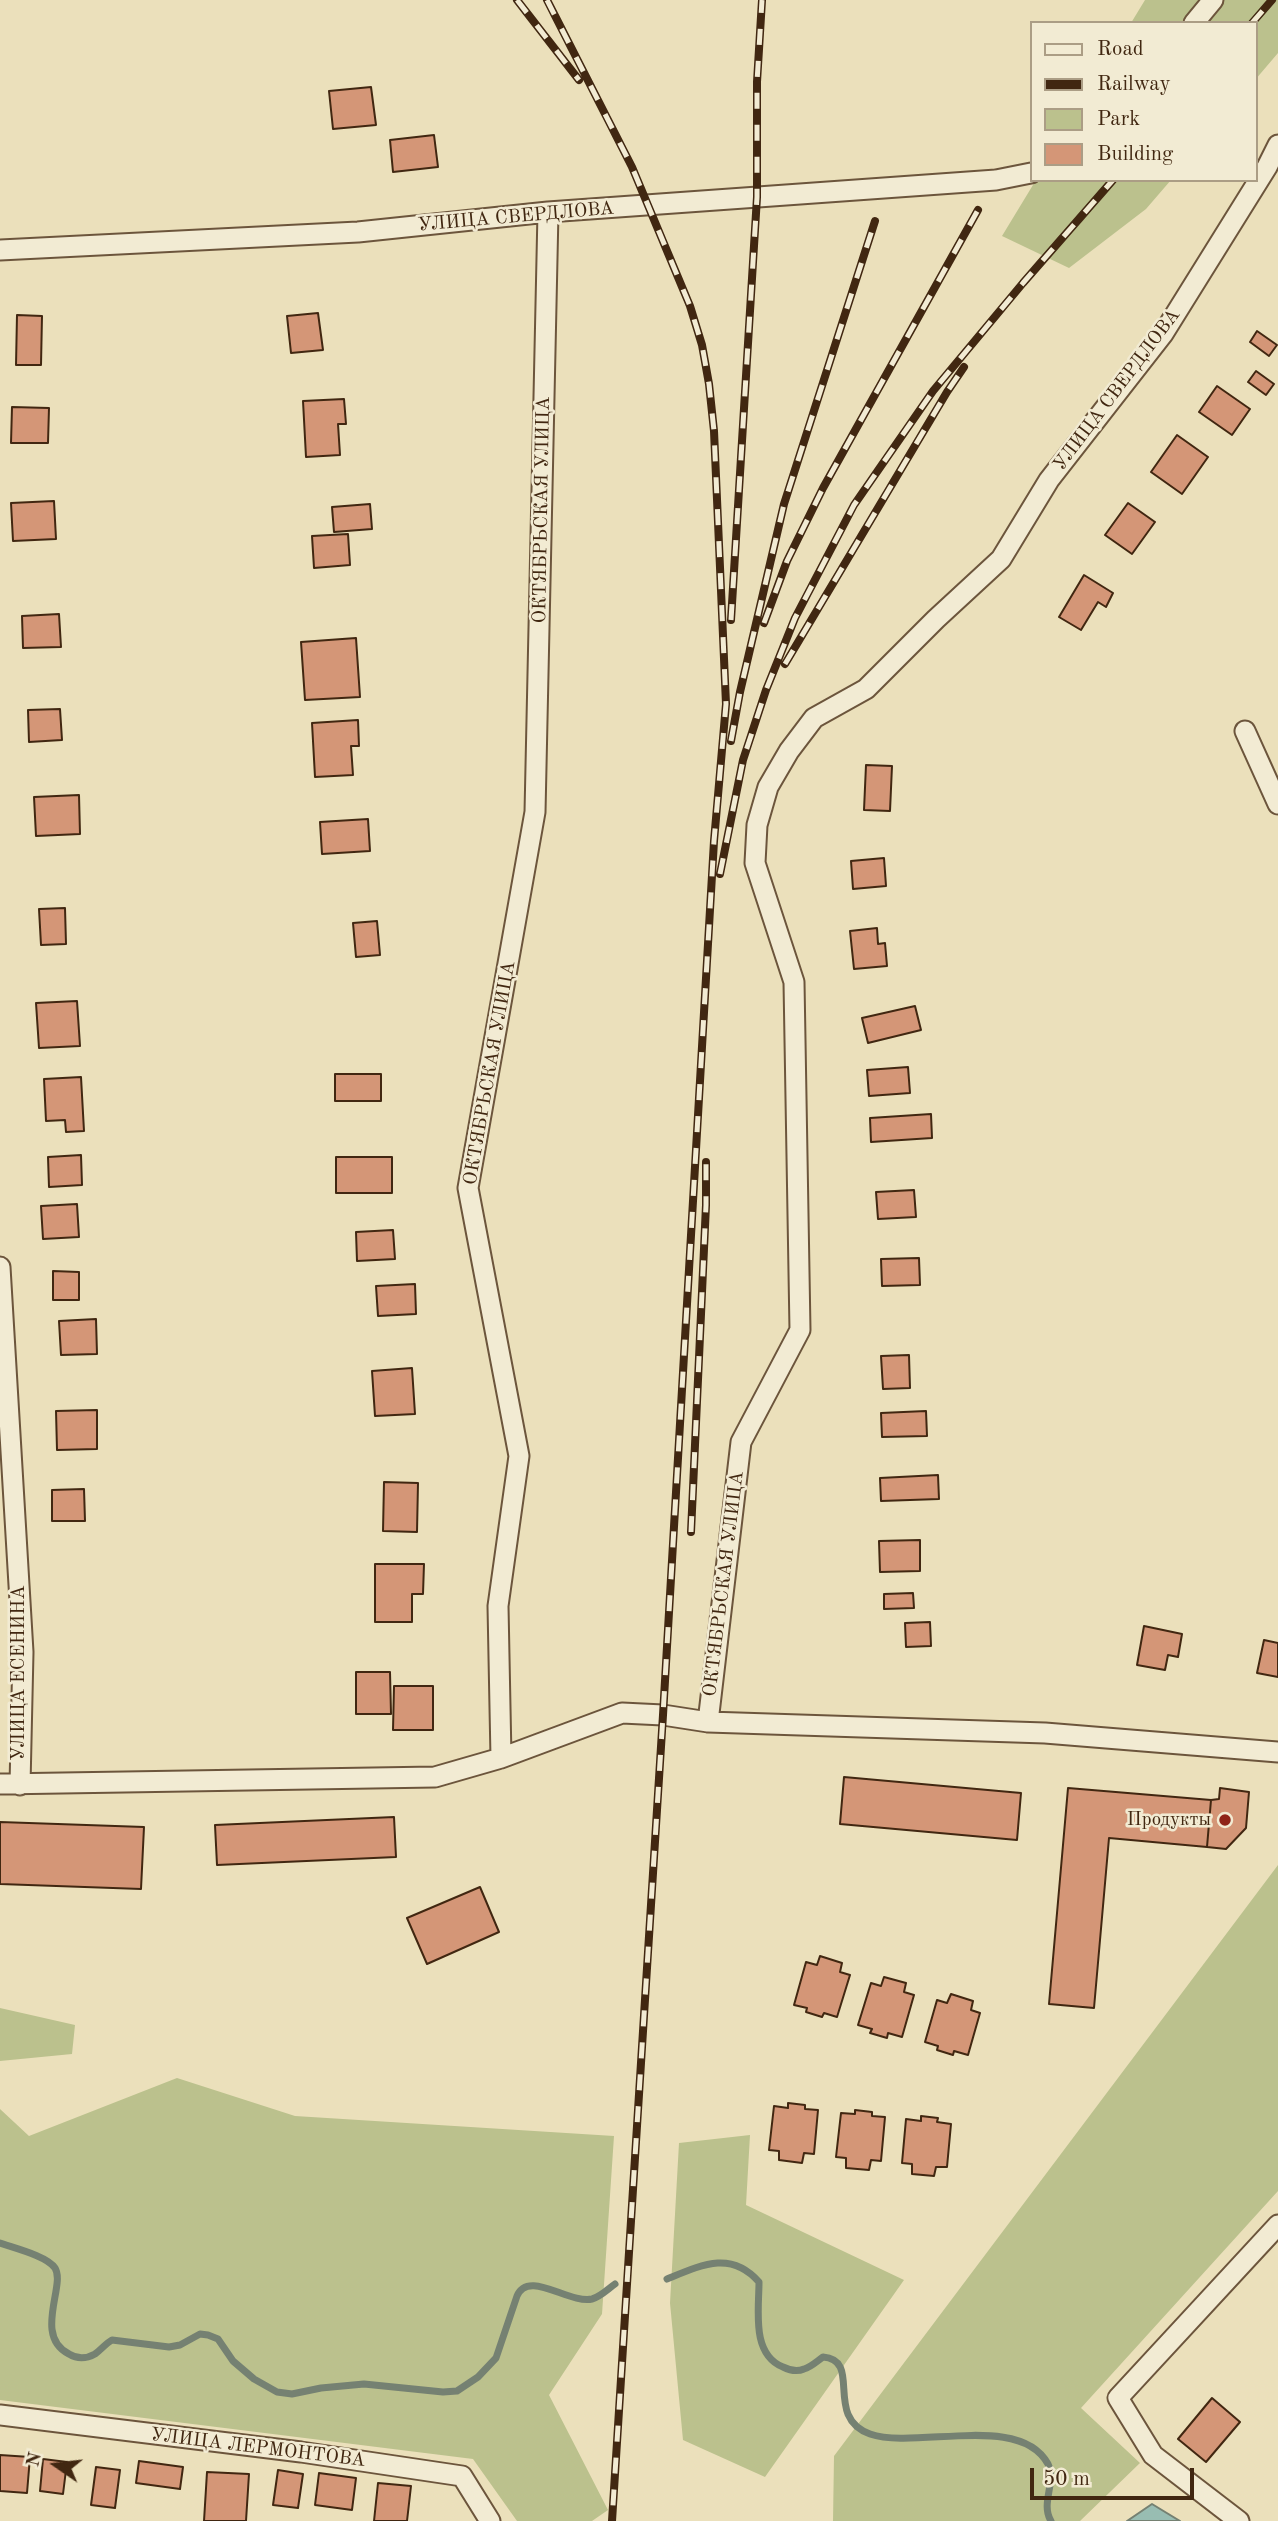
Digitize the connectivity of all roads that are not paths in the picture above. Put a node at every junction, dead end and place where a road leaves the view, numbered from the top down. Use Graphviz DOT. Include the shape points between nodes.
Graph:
graph roads {
  1 [pos="1213,0"];
  2 [pos="1196,21"];
  3 [pos="1278,145"];
  4 [pos="1030,173"];
  5 [pos="548,212"];
  6 [pos="0,250"];
  7 [pos="936,619"];
  8 [pos="1245,731"];
  9 [pos="1278,804"];
  10 [pos="0,1267"];
  11 [pos="708,1722"];
  12 [pos="1278,1752"];
  13 [pos="501,1758"];
  14 [pos="10,1784"];
  15 [pos="1278,2225"];
  16 [pos="0,2415"];
  17 [pos="490,2521"];
  18 [pos="1239,2521"];
  1 -- 2 [label="street"];
  3 -- 7 [label="street, УЛИЦА СВЕРДЛОВА" via="1163,334 1049,480 1001,559"];
  4 -- 5 [label="street, УЛИЦА СВЕРДЛОВА" via="996,180"];
  5 -- 6 [label="street, УЛИЦА СВЕРДЛОВА" via="358,232"];
  5 -- 13 [label="street, ОКТЯБРЬСКАЯ УЛИЦА" via="535,812 468,1188 519,1456 498,1606"];
  7 -- 11 [label="street, ОКТЯБРЬСКАЯ УЛИЦА" via="866,689 814,718 768,787 757,825 755,863 794,982 800,1331 741,1442"];
  8 -- 9 [label="street"];
  10 -- 14 [label="street, УЛИЦА ЕСЕНИНА" via="23,1652"];
  11 -- 12 [label="street, ОКТЯБРЬСКАЯ УЛИЦА" via="1045,1733"];
  11 -- 13 [label="street, ОКТЯБРЬСКАЯ УЛИЦА" via="622,1713"];
  13 -- 14 [label="street" via="435,1777"];
  15 -- 18 [label="street" via="1118,2398 1153,2455"];
  16 -- 17 [label="street, УЛИЦА ЛЕРМОНТОВА" via="462,2476"];
}
